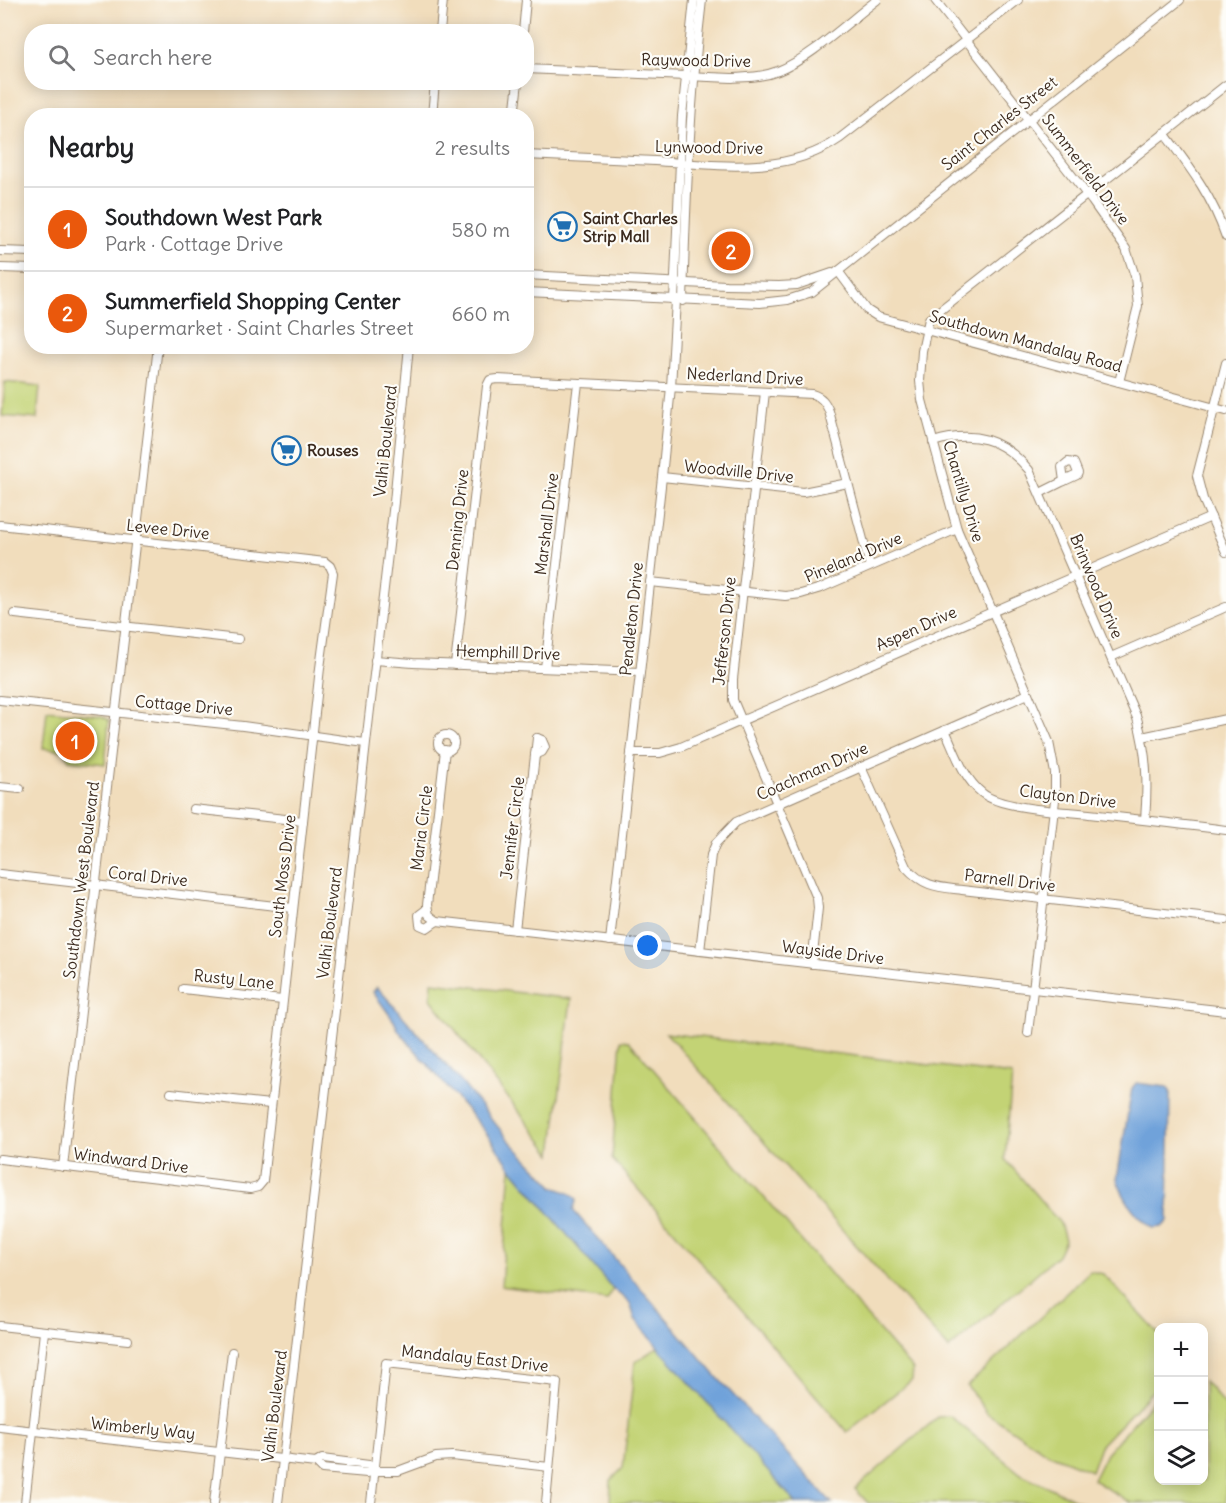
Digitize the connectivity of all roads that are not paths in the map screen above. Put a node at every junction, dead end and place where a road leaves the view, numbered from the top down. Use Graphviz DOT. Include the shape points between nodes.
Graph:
graph roads {
  1 [pos="443,0"];
  2 [pos="526,0"];
  3 [pos="694,0"];
  4 [pos="702,0"];
  5 [pos="877,0"];
  6 [pos="935,0"];
  7 [pos="1018,0"];
  8 [pos="1180,0"];
  9 [pos="441,24"];
  10 [pos="524,24"];
  11 [pos="966,40"];
  12 [pos="534,69"];
  13 [pos="690,76"];
  14 [pos="1226,85"];
  15 [pos="434,90"];
  16 [pos="517,90"];
  17 [pos="433,108"];
  18 [pos="515,108"];
  19 [pos="1028,119"];
  20 [pos="1164,133"];
  21 [pos="534,155"];
  22 [pos="684,164"];
  23 [pos="1087,195"];
  24 [pos="1226,237"];
  25 [pos="0,251"];
  26 [pos="24,252"];
  27 [pos="0,268"];
  28 [pos="24,269"];
  29 [pos="838,271"];
  30 [pos="534,275"];
  31 [pos="679,282"];
  32 [pos="763,286"];
  33 [pos="534,292"];
  34 [pos="678,300"];
  35 [pos="760,303"];
  36 [pos="926,329"];
  37 [pos="157,354"];
  38 [pos="408,354"];
  39 [pos="1226,363"];
  40 [pos="490,380"];
  41 [pos="578,382"];
  42 [pos="1119,382"];
  43 [pos="671,387"];
  44 [pos="765,392"];
  45 [pos="1214,408"];
  46 [pos="1226,411"];
  47 [pos="933,442"];
  48 [pos="662,477"];
  49 [pos="1064,482"];
  50 [pos="848,483"];
  51 [pos="754,488"];
  52 [pos="1040,493"];
  53 [pos="1211,516"];
  54 [pos="0,525"];
  55 [pos="957,529"];
  56 [pos="136,541"];
  57 [pos="1226,552"];
  58 [pos="330,566"];
  59 [pos="870,566"];
  60 [pos="1076,575"];
  61 [pos="650,582"];
  62 [pos="743,592"];
  63 [pos="1226,607"];
  64 [pos="992,611"];
  65 [pos="15,614"];
  66 [pos="126,627"];
  67 [pos="238,639"];
  68 [pos="1112,657"];
  69 [pos="375,660"];
  70 [pos="455,665"];
  71 [pos="545,668"];
  72 [pos="640,672"];
  73 [pos="1028,694"];
  74 [pos="0,700"];
  75 [pos="116,714"];
  76 [pos="1226,719"];
  77 [pos="741,721"];
  78 [pos="945,730"];
  79 [pos="313,735"];
  80 [pos="1142,737"];
  81 [pos="537,738"];
  82 [pos="365,743"];
  83 [pos="445,750"];
  84 [pos="631,753"];
  85 [pos="861,767"];
  86 [pos="0,787"];
  87 [pos="20,789"];
  88 [pos="777,803"];
  89 [pos="193,809"];
  90 [pos="1054,810"];
  91 [pos="1145,820"];
  92 [pos="303,821"];
  93 [pos="1226,830"];
  94 [pos="0,874"];
  95 [pos="95,885"];
  96 [pos="1044,900"];
  97 [pos="293,908"];
  98 [pos="427,909"];
  99 [pos="1226,920"];
  100 [pos="437,921"];
  101 [pos="515,930"];
  102 [pos="609,941"];
  103 [pos="700,951"];
  104 [pos="812,964"];
  105 [pos="183,988"];
  106 [pos="1034,990"];
  107 [pos="282,1000"];
  108 [pos="1226,1011"];
  109 [pos="1028,1033"];
  110 [pos="171,1093"];
  111 [pos="270,1104"];
  112 [pos="0,1159"];
  113 [pos="63,1167"];
  114 [pos="258,1187"];
  115 [pos="0,1326"];
  116 [pos="44,1332"];
  117 [pos="128,1341"];
  118 [pos="232,1352"];
  119 [pos="0,1427"];
  120 [pos="33,1431"];
  121 [pos="220,1451"];
  122 [pos="283,1460"];
  123 [pos="549,1467"];
  124 [pos="375,1471"];
  125 [pos="25,1503"];
  126 [pos="214,1503"];
  127 [pos="278,1503"];
  128 [pos="371,1503"];
  129 [pos="546,1503"];
  1 -- 9 [label="street"];
  2 -- 10 [label="street"];
  3 -- 13 [label="street"];
  4 -- 13 [label="street"];
  5 -- 13 [label="street, Raywood Drive" via="789,66 756,77"];
  6 -- 11 [label="street, Summerfield Drive"];
  7 -- 11 [label="street, Lynwood Drive"];
  8 -- 19 [label="street, Saint Charles Street"];
  11 -- 19 [label="street, Summerfield Drive"];
  11 -- 22 [label="street, Lynwood Drive" via="839,138 817,150 774,163"];
  12 -- 13 [label="street, Raywood Drive"];
  13 -- 22 [label="street, Pendleton Drive"];
  14 -- 20 [label="street"];
  15 -- 17 [label="street"];
  16 -- 18 [label="street"];
  19 -- 23 [label="street, Summerfield Drive"];
  19 -- 29 [label="street, Saint Charles Street"];
  20 -- 23 [label="street"];
  20 -- 24 [label="street" via="1216,209"];
  21 -- 22 [label="street, Lynwood Drive"];
  22 -- 31 [label="street, Pendleton Drive"];
  23 -- 36 [label="street" via="929,319"];
  23 -- 42 [label="street, Summerfield Drive" via="1126,249 1137,287 1137,315"];
  25 -- 26 [label="street"];
  27 -- 28 [label="street"];
  29 -- 32 [label="street, Saint Charles Street" via="796,285"];
  29 -- 35 [label="street, Saint Charles Street" via="812,292"];
  29 -- 36 [label="street, Southdown Mandalay Road" via="867,310 878,317"];
  30 -- 31 [label="street, Saint Charles Street"];
  31 -- 32 [label="street, Saint Charles Street"];
  31 -- 34 [label="street, Pendleton Drive"];
  32 -- 35 [label="street"];
  33 -- 34 [label="street, Saint Charles Street"];
  34 -- 35 [label="street, Saint Charles Street"];
  34 -- 43 [label="street, Pendleton Drive"];
  36 -- 42 [label="street, Southdown Mandalay Road"];
  36 -- 47 [label="street, Chantilly Drive" via="920,381"];
  37 -- 56 [label="street, Southdown West Boulevard"];
  38 -- 69 [label="street, Valhi Boulevard"];
  39 -- 45 [label="street"];
  40 -- 41 [label="street, Nederland Drive"];
  40 -- 70 [label="street, Denning Drive"];
  41 -- 43 [label="street, Nederland Drive"];
  41 -- 71 [label="street, Marshall Drive"];
  42 -- 45 [label="street, Southdown Mandalay Road"];
  43 -- 44 [label="street, Nederland Drive"];
  43 -- 48 [label="street, Pendleton Drive"];
  44 -- 50 [label="street, Nederland Drive" via="812,394 824,400"];
  44 -- 51 [label="street, Jefferson Drive"];
  45 -- 46 [label="street, Southdown Mandalay Road"];
  45 -- 53 [label="street" via="1197,476"];
  47 -- 52 [label="street, Brinwood Drive" via="968,435 992,441 1019,458"];
  47 -- 55 [label="street, Chantilly Drive"];
  48 -- 51 [label="street, Woodville Drive"];
  48 -- 61 [label="street, Pendleton Drive"];
  49 -- 52 [label="street"];
  50 -- 51 [label="street, Woodville Drive" via="803,492"];
  50 -- 59 [label="street, Nederland Drive"];
  51 -- 62 [label="street, Jefferson Drive"];
  52 -- 60 [label="street, Brinwood Drive"];
  53 -- 57 [label="street"];
  53 -- 60 [label="street, Aspen Drive"];
  54 -- 56 [label="street, Levee Drive"];
  55 -- 59 [label="street, Pineland Drive"];
  55 -- 64 [label="street, Chantilly Drive"];
  56 -- 58 [label="street, Levee Drive" via="325,562"];
  56 -- 66 [label="street, Southdown West Boulevard"];
  58 -- 79 [label="street, South Moss Drive" via="333,573"];
  59 -- 62 [label="street, Pineland Drive" via="801,594"];
  60 -- 64 [label="street, Aspen Drive"];
  60 -- 68 [label="street, Brinwood Drive"];
  61 -- 62 [label="street, Pineland Drive"];
  61 -- 72 [label="street, Pendleton Drive"];
  62 -- 77 [label="street, Jefferson Drive" via="733,679 733,700"];
  63 -- 68 [label="street"];
  64 -- 73 [label="street, Chantilly Drive"];
  64 -- 77 [label="street, Aspen Drive"];
  65 -- 66 [label="street"];
  66 -- 67 [label="street"];
  66 -- 75 [label="street, Southdown West Boulevard"];
  68 -- 80 [label="street, Brinwood Drive"];
  69 -- 70 [label="street, Hemphill Drive"];
  69 -- 82 [label="street, Valhi Boulevard"];
  70 -- 71 [label="street, Hemphill Drive"];
  71 -- 72 [label="street, Hemphill Drive"];
  72 -- 84 [label="street, Pendleton Drive"];
  73 -- 78 [label="street, Coachman Drive"];
  73 -- 90 [label="street, Chantilly Drive" via="1053,756"];
  74 -- 75 [label="street, Cottage Drive"];
  75 -- 79 [label="street, Cottage Drive"];
  75 -- 95 [label="street, Southdown West Boulevard"];
  76 -- 80 [label="street"];
  77 -- 84 [label="street, Aspen Drive" via="681,747 660,753"];
  77 -- 88 [label="street, Jefferson Drive"];
  78 -- 85 [label="street, Coachman Drive"];
  78 -- 90 [label="street, Clayton Drive" via="962,768 981,793 1004,803"];
  79 -- 82 [label="street, Cottage Drive"];
  79 -- 92 [label="street, South Moss Drive"];
  80 -- 91 [label="street, Brinwood Drive" via="1148,782"];
  81 -- 101 [label="street, Jennifer Circle"];
  82 -- 122 [label="street, Valhi Boulevard"];
  83 -- 98 [label="street, Maria Circle"];
  84 -- 102 [label="street, Pendleton Drive"];
  85 -- 88 [label="street, Coachman Drive"];
  85 -- 96 [label="street, Parnell Drive" via="901,859 917,879 932,886"];
  86 -- 87 [label="street"];
  88 -- 103 [label="street, Coachman Drive" via="736,822 716,843 710,861"];
  88 -- 104 [label="street, Jefferson Drive" via="817,898"];
  89 -- 92 [label="street"];
  90 -- 91 [label="street, Clayton Drive"];
  90 -- 96 [label="street, Chantilly Drive"];
  91 -- 93 [label="street, Clayton Drive"];
  92 -- 97 [label="street, South Moss Drive"];
  94 -- 95 [label="street, Coral Drive"];
  95 -- 97 [label="street, Coral Drive"];
  95 -- 113 [label="street, Southdown West Boulevard"];
  96 -- 99 [label="street, Parnell Drive"];
  96 -- 106 [label="street, Chantilly Drive"];
  97 -- 107 [label="street, South Moss Drive"];
  98 -- 100 [label="street"];
  98 -- 100 [label="street, Maria Circle" via="419,915 420,925 427,928"];
  100 -- 101 [label="street, Wayside Drive"];
  101 -- 102 [label="street, Wayside Drive"];
  102 -- 103 [label="street, Wayside Drive"];
  103 -- 104 [label="street, Wayside Drive"];
  104 -- 106 [label="street, Wayside Drive"];
  105 -- 107 [label="street, Rusty Lane"];
  106 -- 108 [label="street, Wayside Drive"];
  106 -- 109 [label="street, Chantilly Drive"];
  107 -- 111 [label="street, South Moss Drive"];
  110 -- 111 [label="street"];
  111 -- 114 [label="street, South Moss Drive" via="263,1181"];
  112 -- 113 [label="street, Windward Drive"];
  113 -- 114 [label="street, Windward Drive"];
  115 -- 116 [label="street"];
  116 -- 117 [label="street"];
  116 -- 120 [label="street"];
  118 -- 121 [label="street"];
  119 -- 120 [label="street, Wimberly Way"];
  120 -- 121 [label="street, Wimberly Way"];
  120 -- 125 [label="street"];
  121 -- 122 [label="street, Wimberly Way"];
  121 -- 126 [label="street"];
  122 -- 124 [label="street, Wimberly Way" via="334,1460 369,1465"];
  122 -- 127 [label="street, Valhi Boulevard"];
  123 -- 124 [label="street" via="452,1456 436,1457 398,1471"];
  123 -- 124 [label="street, Mandalay East Drive" via="557,1382 386,1363"];
  123 -- 129 [label="street"];
  124 -- 128 [label="street, Mandalay East Drive"];
}
